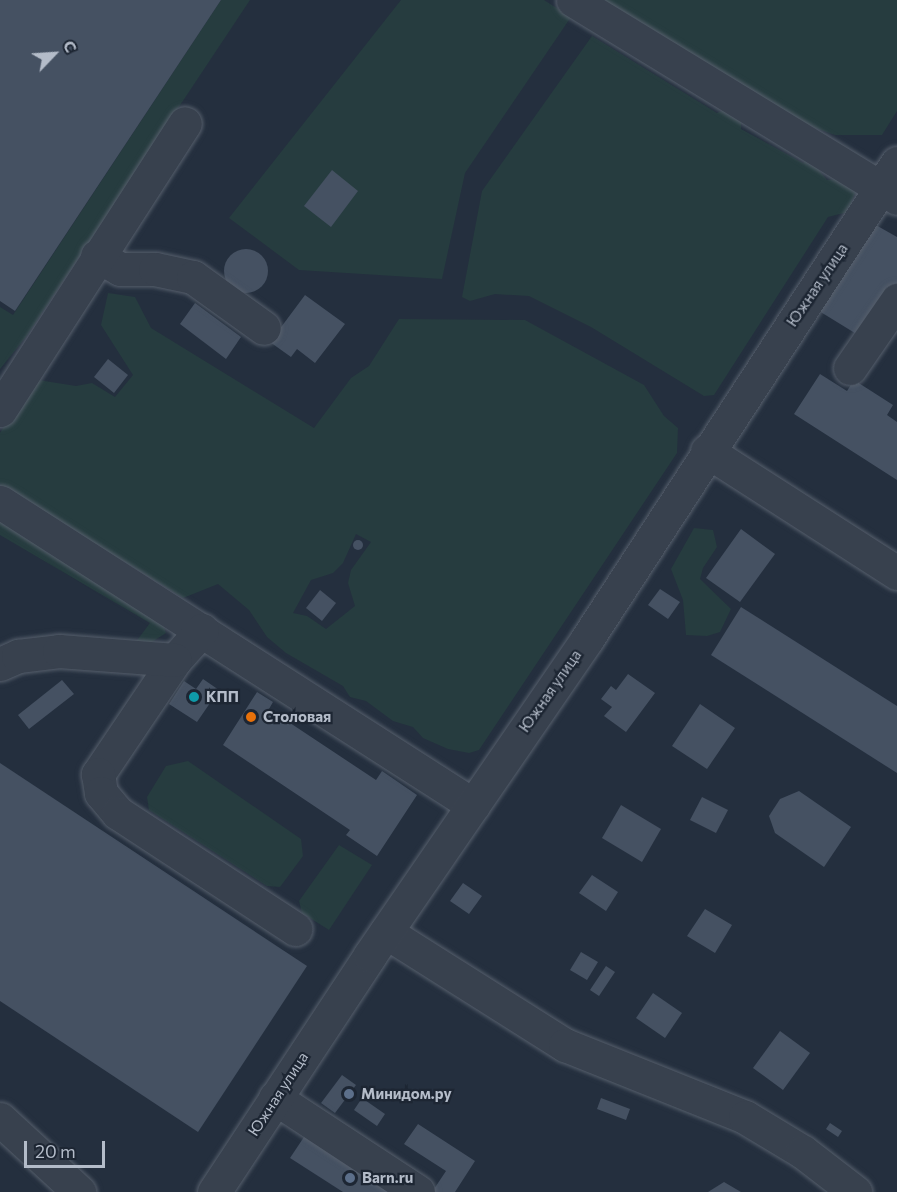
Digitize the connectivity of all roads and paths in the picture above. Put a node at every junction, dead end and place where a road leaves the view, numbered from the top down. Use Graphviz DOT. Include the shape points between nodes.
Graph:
graph roads {
  1 [pos="573,0"];
  2 [pos="185,123"];
  3 [pos="892,183"];
  4 [pos="97,256"];
  5 [pos="897,300"];
  6 [pos="264,328"];
  7 [pos="850,368"];
  8 [pos="0,410"];
  9 [pos="708,451"];
  10 [pos="0,502"];
  11 [pos="897,573"];
  12 [pos="202,630"];
  13 [pos="175,660"];
  14 [pos="0,664"];
  15 [pos="473,805"];
  16 [pos="295,929"];
  17 [pos="386,932"];
  18 [pos="275,1098"];
  19 [pos="0,1119"];
  20 [pos="79,1192"];
  21 [pos="214,1192"];
  22 [pos="418,1192"];
  23 [pos="855,1192"];
  1 -- 3 [label="street"];
  2 -- 4 [label="street"];
  3 -- 9 [label="street, Южная улица"];
  4 -- 6 [label="street" via="120,270 155,269 193,277"];
  4 -- 8 [label="street"];
  5 -- 7 [label="street"];
  9 -- 11 [label="street"];
  9 -- 15 [label="street, Южная улица" via="587,639"];
  10 -- 12 [label="street"];
  12 -- 13 [label="street"];
  12 -- 15 [label="street"];
  13 -- 14 [label="street" via="59,651 18,656"];
  13 -- 16 [label="street" via="98,774 101,793 118,813"];
  15 -- 17 [label="street, Южная улица"];
  17 -- 18 [label="street, Южная улица"];
  17 -- 23 [label="street" via="565,1045 745,1118 803,1152"];
  18 -- 21 [label="street, Южная улица"];
  18 -- 22 [label="street"];
  19 -- 20 [label="street"];
}
